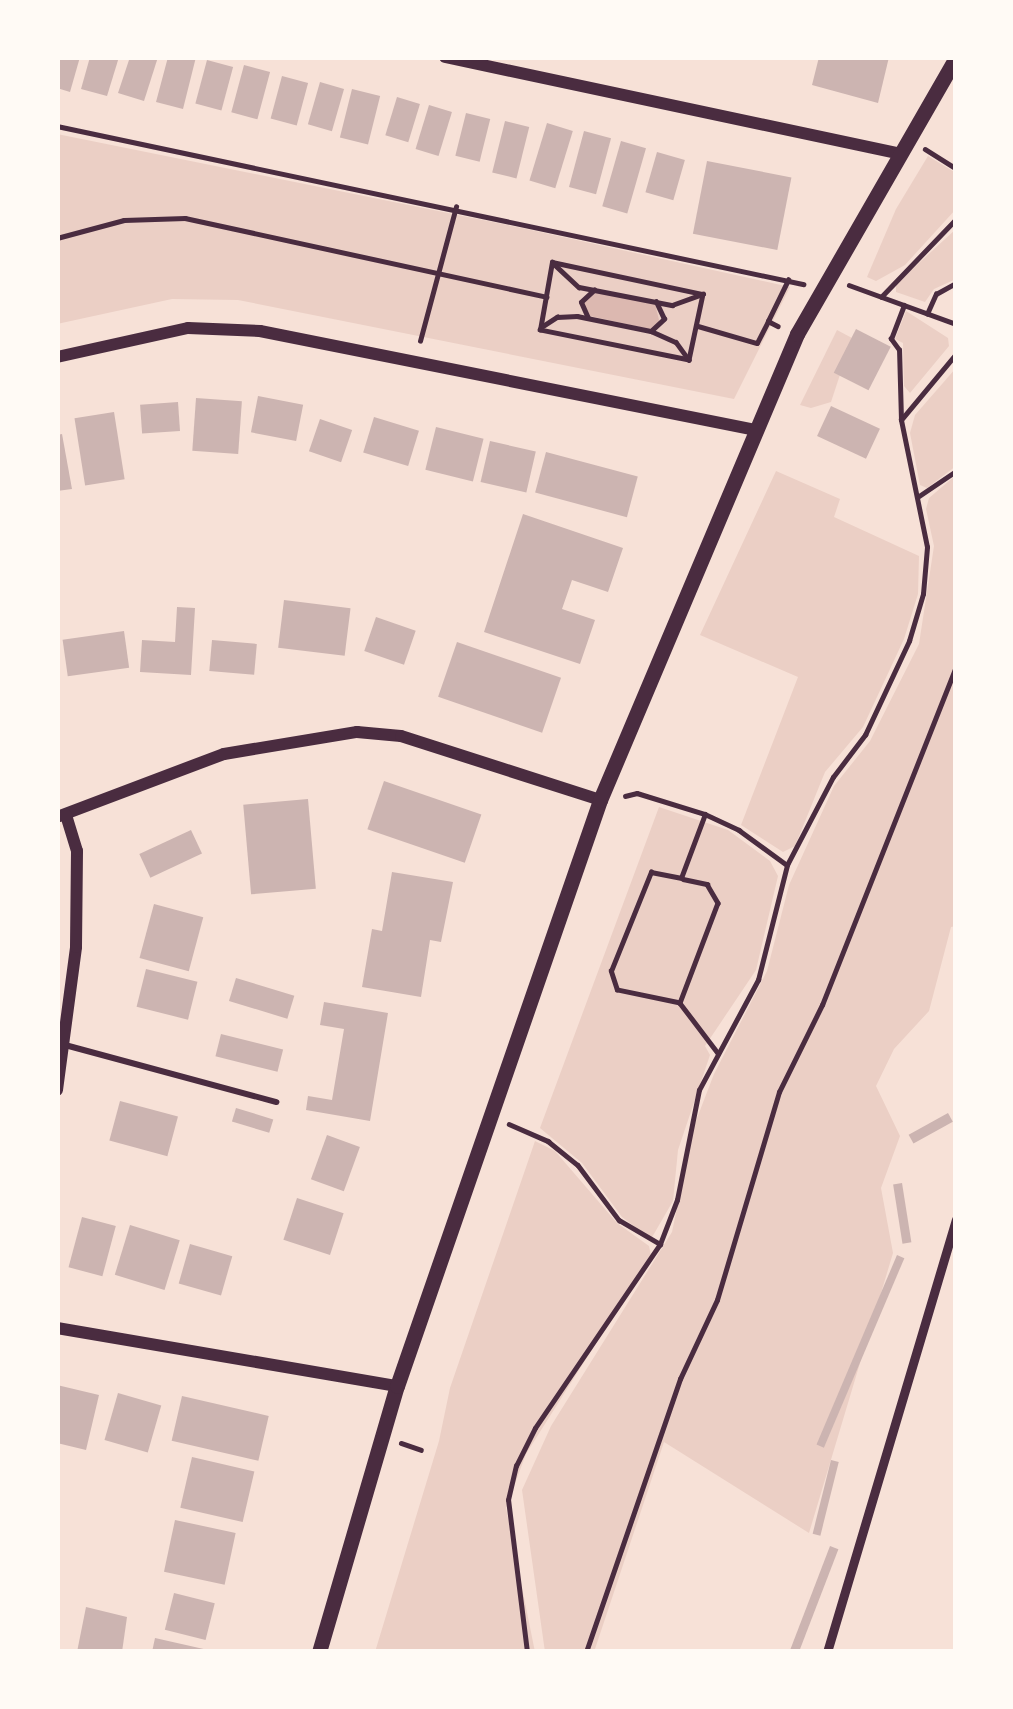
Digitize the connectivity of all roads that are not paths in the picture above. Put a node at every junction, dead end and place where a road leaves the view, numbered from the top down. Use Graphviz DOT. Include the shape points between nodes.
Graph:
graph roads {
  1 [pos="445,57"];
  2 [pos="956,58"];
  3 [pos="901,154"];
  4 [pos="57,357"];
  5 [pos="756,430"];
  6 [pos="600,800"];
  7 [pos="61,816"];
  8 [pos="65,1045"];
  9 [pos="57,1090"];
  10 [pos="275,1102"];
  11 [pos="956,1220"];
  12 [pos="57,1328"];
  13 [pos="398,1386"];
  14 [pos="319,1652"];
  15 [pos="827,1652"];
  1 -- 3 [label="street"];
  2 -- 3 [label="street"];
  3 -- 5 [label="street" via="819,289"];
  4 -- 5 [label="street" via="188,328 260,331"];
  5 -- 6 [label="street"];
  6 -- 7 [label="street" via="401,736 356,732 224,754"];
  6 -- 13 [label="street"];
  7 -- 8 [label="street" via="77,851"];
  8 -- 9 [label="street"];
  8 -- 10 [label="lane"];
  11 -- 15 [label="street"];
  12 -- 13 [label="street"];
  13 -- 14 [label="street"];
}
